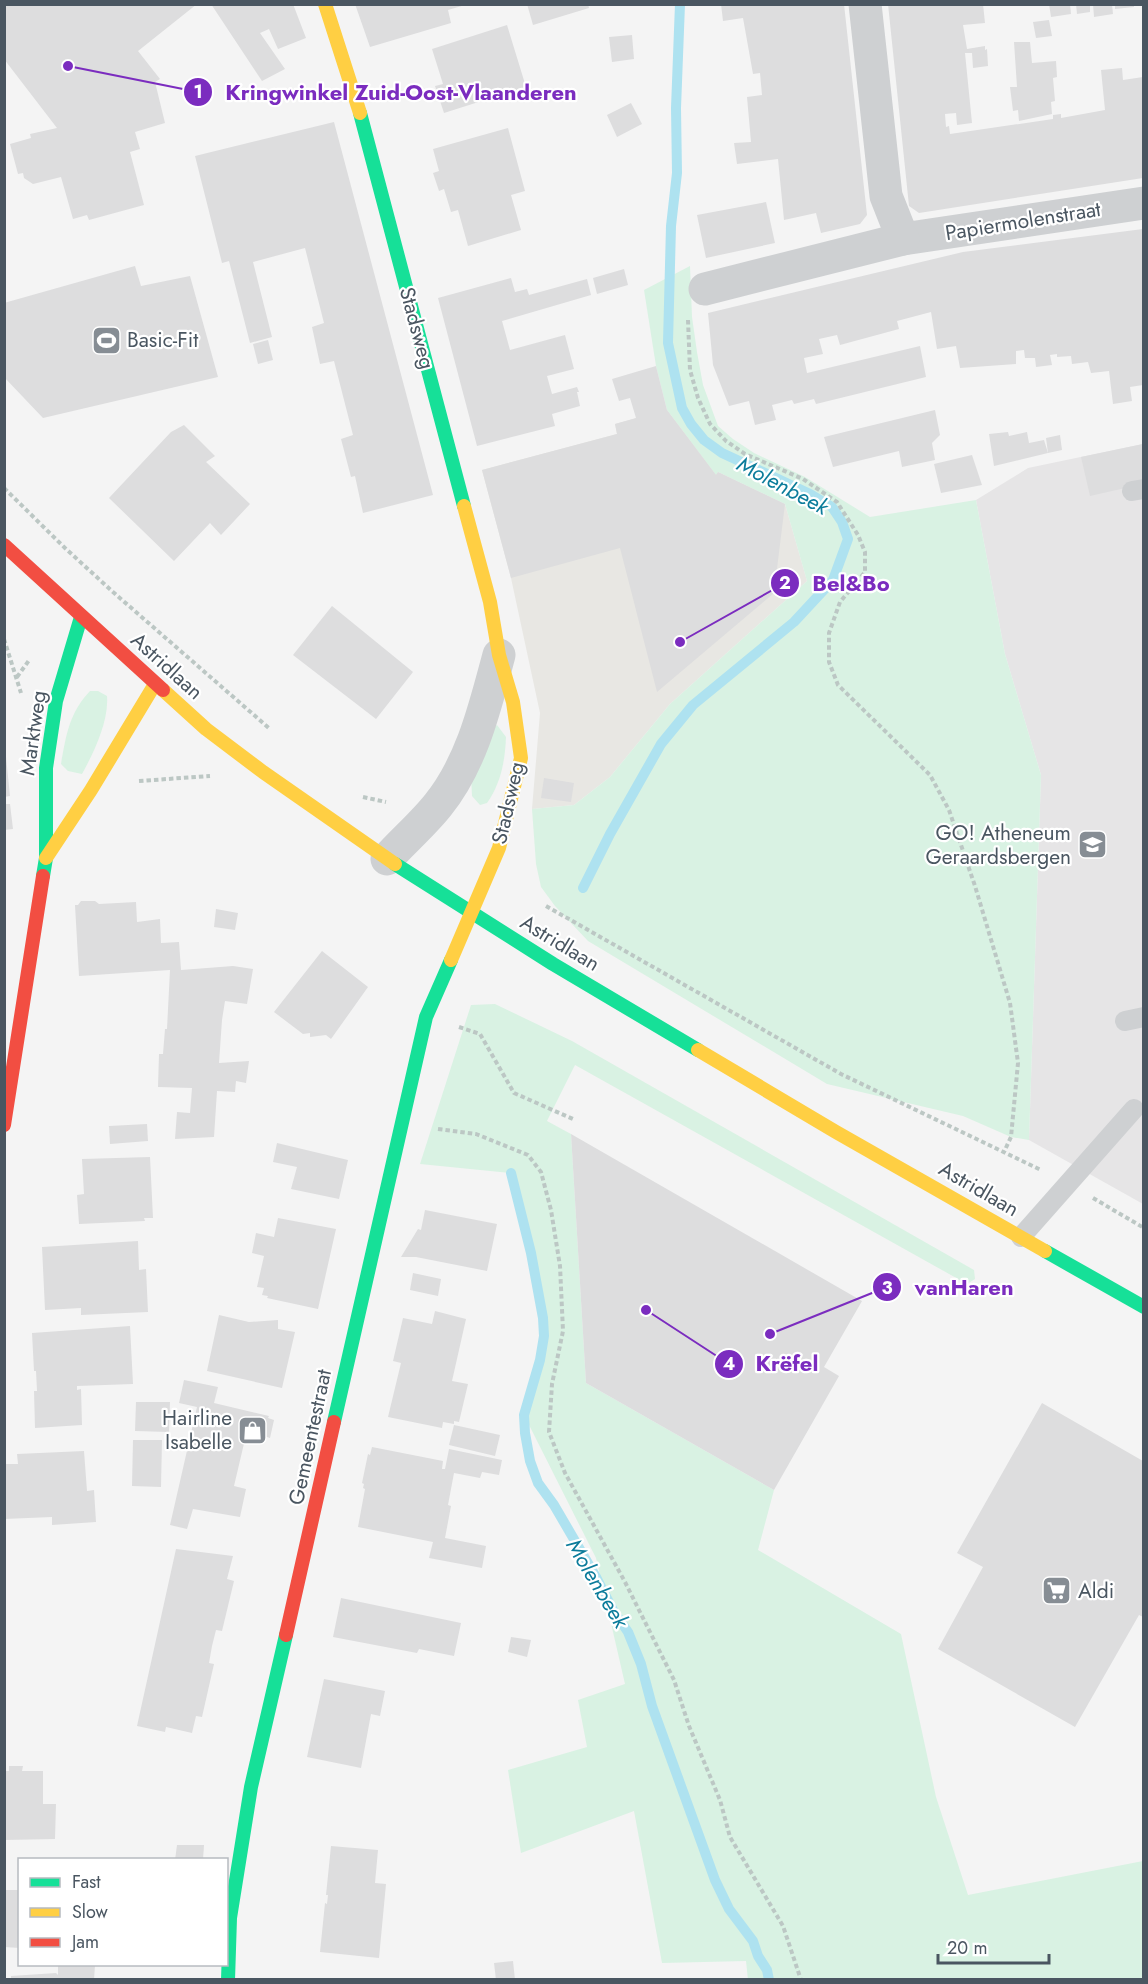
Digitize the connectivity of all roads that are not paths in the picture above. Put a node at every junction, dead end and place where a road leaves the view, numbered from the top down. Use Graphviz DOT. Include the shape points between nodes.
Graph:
graph roads {
  1 [pos="325,4"];
  2 [pos="865,4"];
  3 [pos="1143,202"];
  4 [pos="903,239"];
  5 [pos="705,289"];
  6 [pos="4,545"];
  7 [pos="81,617"];
  8 [pos="498,655"];
  9 [pos="155,684"];
  10 [pos="46,858"];
  11 [pos="387,859"];
  12 [pos="471,913"];
  13 [pos="1134,1109"];
  14 [pos="4,1125"];
  15 [pos="1021,1237"];
  16 [pos="1143,1307"];
  17 [pos="228,1980"];
  1 -- 8 [label="street, Stadsweg" via="360,114 490,602"];
  2 -- 4 [label="street" via="886,196"];
  3 -- 4 [label="street, Papiermolenstraat"];
  4 -- 5 [label="street, Papiermolenstraat"];
  6 -- 7 [label="street, Astridlaan"];
  7 -- 9 [label="street, Astridlaan"];
  7 -- 10 [label="street, Marktweg" via="56,701 46,768"];
  8 -- 11 [label="street, Stadsweg" via="483,717 455,780 438,806"];
  8 -- 12 [label="street, Stadsweg" via="513,702 520,758 499,848"];
  9 -- 10 [label="street, Marktweg"];
  9 -- 11 [label="street, Astridlaan" via="263,772"];
  10 -- 14 [label="street, Marktweg"];
  11 -- 12 [label="street, Astridlaan"];
  12 -- 15 [label="street, Astridlaan" via="815,1120"];
  12 -- 17 [label="street, Gemeentestraat" via="426,1017 251,1787 230,1918"];
  13 -- 15 [label="lane"];
  15 -- 16 [label="street, Astridlaan"];
}
